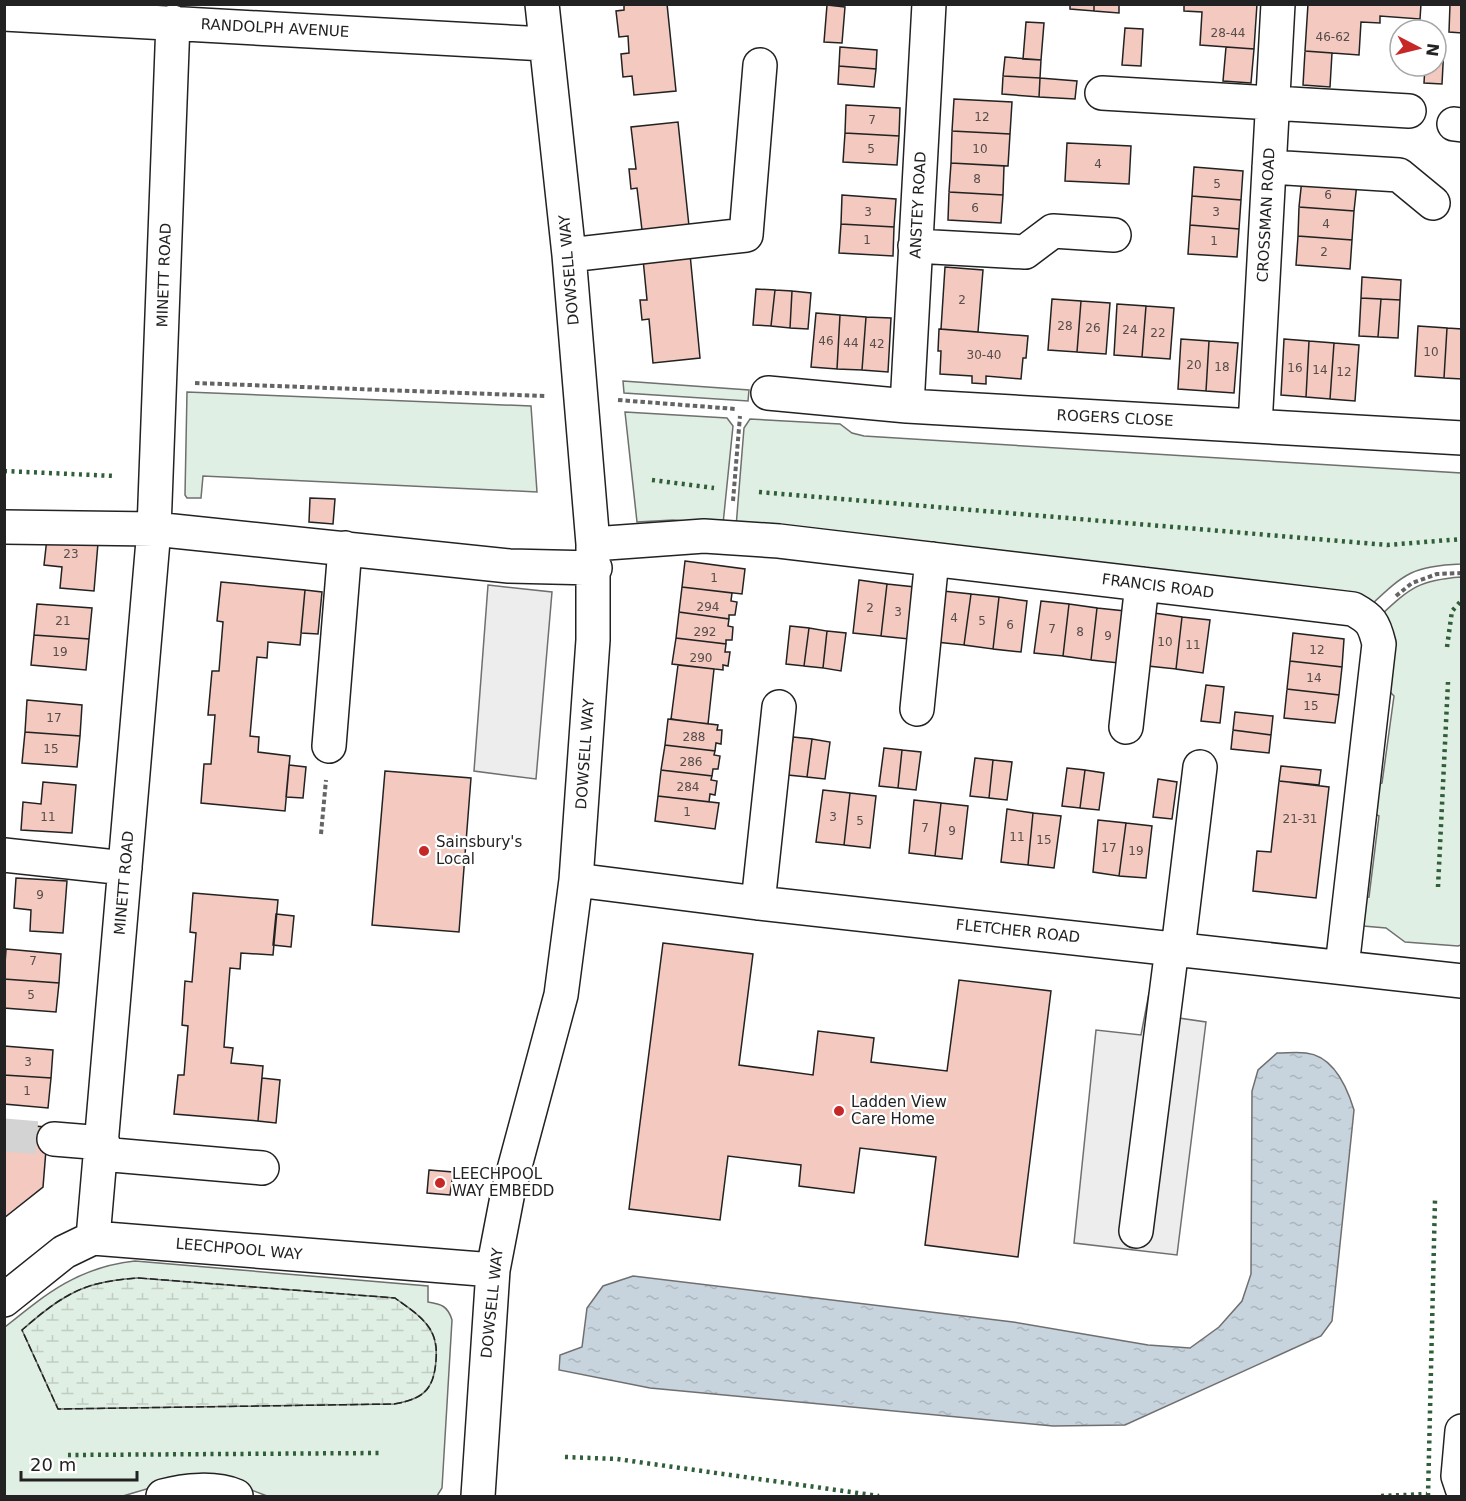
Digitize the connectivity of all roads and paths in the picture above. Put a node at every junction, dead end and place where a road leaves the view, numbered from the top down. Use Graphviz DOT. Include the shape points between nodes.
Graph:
graph roads {
  1 [pos="542,4"];
  2 [pos="929,4"];
  3 [pos="1278,4"];
  4 [pos="43,10"];
  5 [pos="4,14"];
  6 [pos="173,22"];
  7 [pos="545,44"];
  8 [pos="760,65"];
  9 [pos="1102,93"];
  10 [pos="1272,103"];
  11 [pos="1409,111"];
  12 [pos="1269,167"];
  13 [pos="1433,203"];
  14 [pos="1114,235"];
  15 [pos="915,246"];
  16 [pos="568,255"];
  17 [pos="768,393"];
  18 [pos="907,406"];
  19 [pos="741,409"];
  20 [pos="1255,426"];
  21 [pos="1461,438"];
  22 [pos="4,527"];
  23 [pos="154,529"];
  24 [pos="730,537"];
  25 [pos="345,548"];
  26 [pos="594,556"];
  27 [pos="932,559"];
  28 [pos="1461,573"];
  29 [pos="1142,584"];
  30 [pos="1371,621"];
  31 [pos="779,707"];
  32 [pos="916,709"];
  33 [pos="1126,727"];
  34 [pos="329,746"];
  35 [pos="1200,766"];
  36 [pos="321,834"];
  37 [pos="4,855"];
  38 [pos="125,868"];
  39 [pos="576,880"];
  40 [pos="758,903"];
  41 [pos="1175,949"];
  42 [pos="1342,967"];
  43 [pos="1461,981"];
  44 [pos="54,1139"];
  45 [pos="102,1149"];
  46 [pos="262,1168"];
  47 [pos="1136,1232"];
  48 [pos="93,1238"];
  49 [pos="493,1270"];
  50 [pos="4,1300"];
  51 [pos="1461,1431"];
  52 [pos="1461,1488"];
  53 [pos="163,1497"];
  54 [pos="236,1497"];
  55 [pos="478,1497"];
  1 -- 7 [label="street, DOWSELL WAY"];
  2 -- 15 [label="street, ANSTEY ROAD"];
  3 -- 10 [label="street, CROSSMAN ROAD"];
  4 -- 5 [label="street, RANDOLPH AVENUE"];
  4 -- 6 [label="street, RANDOLPH AVENUE"];
  6 -- 7 [label="street, RANDOLPH AVENUE"];
  6 -- 23 [label="street, MINETT ROAD"];
  7 -- 16 [label="street, DOWSELL WAY"];
  8 -- 16 [label="street" via="746,235"];
  9 -- 10 [label="street"];
  10 -- 11 [label="street"];
  10 -- 12 [label="street, CROSSMAN ROAD"];
  12 -- 13 [label="street" via="1399,175"];
  12 -- 20 [label="street, CROSSMAN ROAD"];
  14 -- 15 [label="street" via="1053,231 1025,252"];
  15 -- 18 [label="street, ANSTEY ROAD"];
  16 -- 26 [label="street, DOWSELL WAY"];
  17 -- 18 [label="street, ROGERS CLOSE"];
  18 -- 20 [label="street, ROGERS CLOSE"];
  19 -- 24 [label="path"];
  20 -- 21 [label="street, ROGERS CLOSE"];
  22 -- 23 [label="street"];
  23 -- 25 [label="street"];
  23 -- 38 [label="street, MINETT ROAD"];
  24 -- 26 [label="street, FRANCIS ROAD" via="704,536"];
  24 -- 27 [label="street, FRANCIS ROAD"];
  25 -- 26 [label="street, FRANCIS ROAD" via="509,566"];
  25 -- 34 [label="street"];
  26 -- 39 [label="street, DOWSELL WAY" via="593,640"];
  27 -- 29 [label="street, FRANCIS ROAD"];
  27 -- 32 [label="street"];
  28 -- 30 [label="path" via="1437,574 1412,583"];
  29 -- 30 [label="street, FRANCIS ROAD" via="1353,609"];
  29 -- 33 [label="street"];
  30 -- 42 [label="street" via="1379,644"];
  31 -- 40 [label="street"];
  34 -- 36 [label="path"];
  35 -- 41 [label="street"];
  37 -- 38 [label="street"];
  38 -- 45 [label="street, MINETT ROAD"];
  39 -- 40 [label="street, FLETCHER ROAD"];
  39 -- 49 [label="street, DOWSELL WAY" via="561,995 508,1192"];
  40 -- 41 [label="street, FLETCHER ROAD"];
  41 -- 42 [label="street, FLETCHER ROAD"];
  41 -- 47 [label="street"];
  42 -- 43 [label="street, FLETCHER ROAD"];
  44 -- 45 [label="street"];
  45 -- 46 [label="street"];
  45 -- 48 [label="street, MINETT ROAD"];
  48 -- 49 [label="street, LEECHPOOL WAY"];
  48 -- 50 [label="street" via="64,1252"];
  49 -- 55 [label="street, DOWSELL WAY"];
  51 -- 52 [label="street"];
  53 -- 54 [label="street" via="198,1491"];
}
